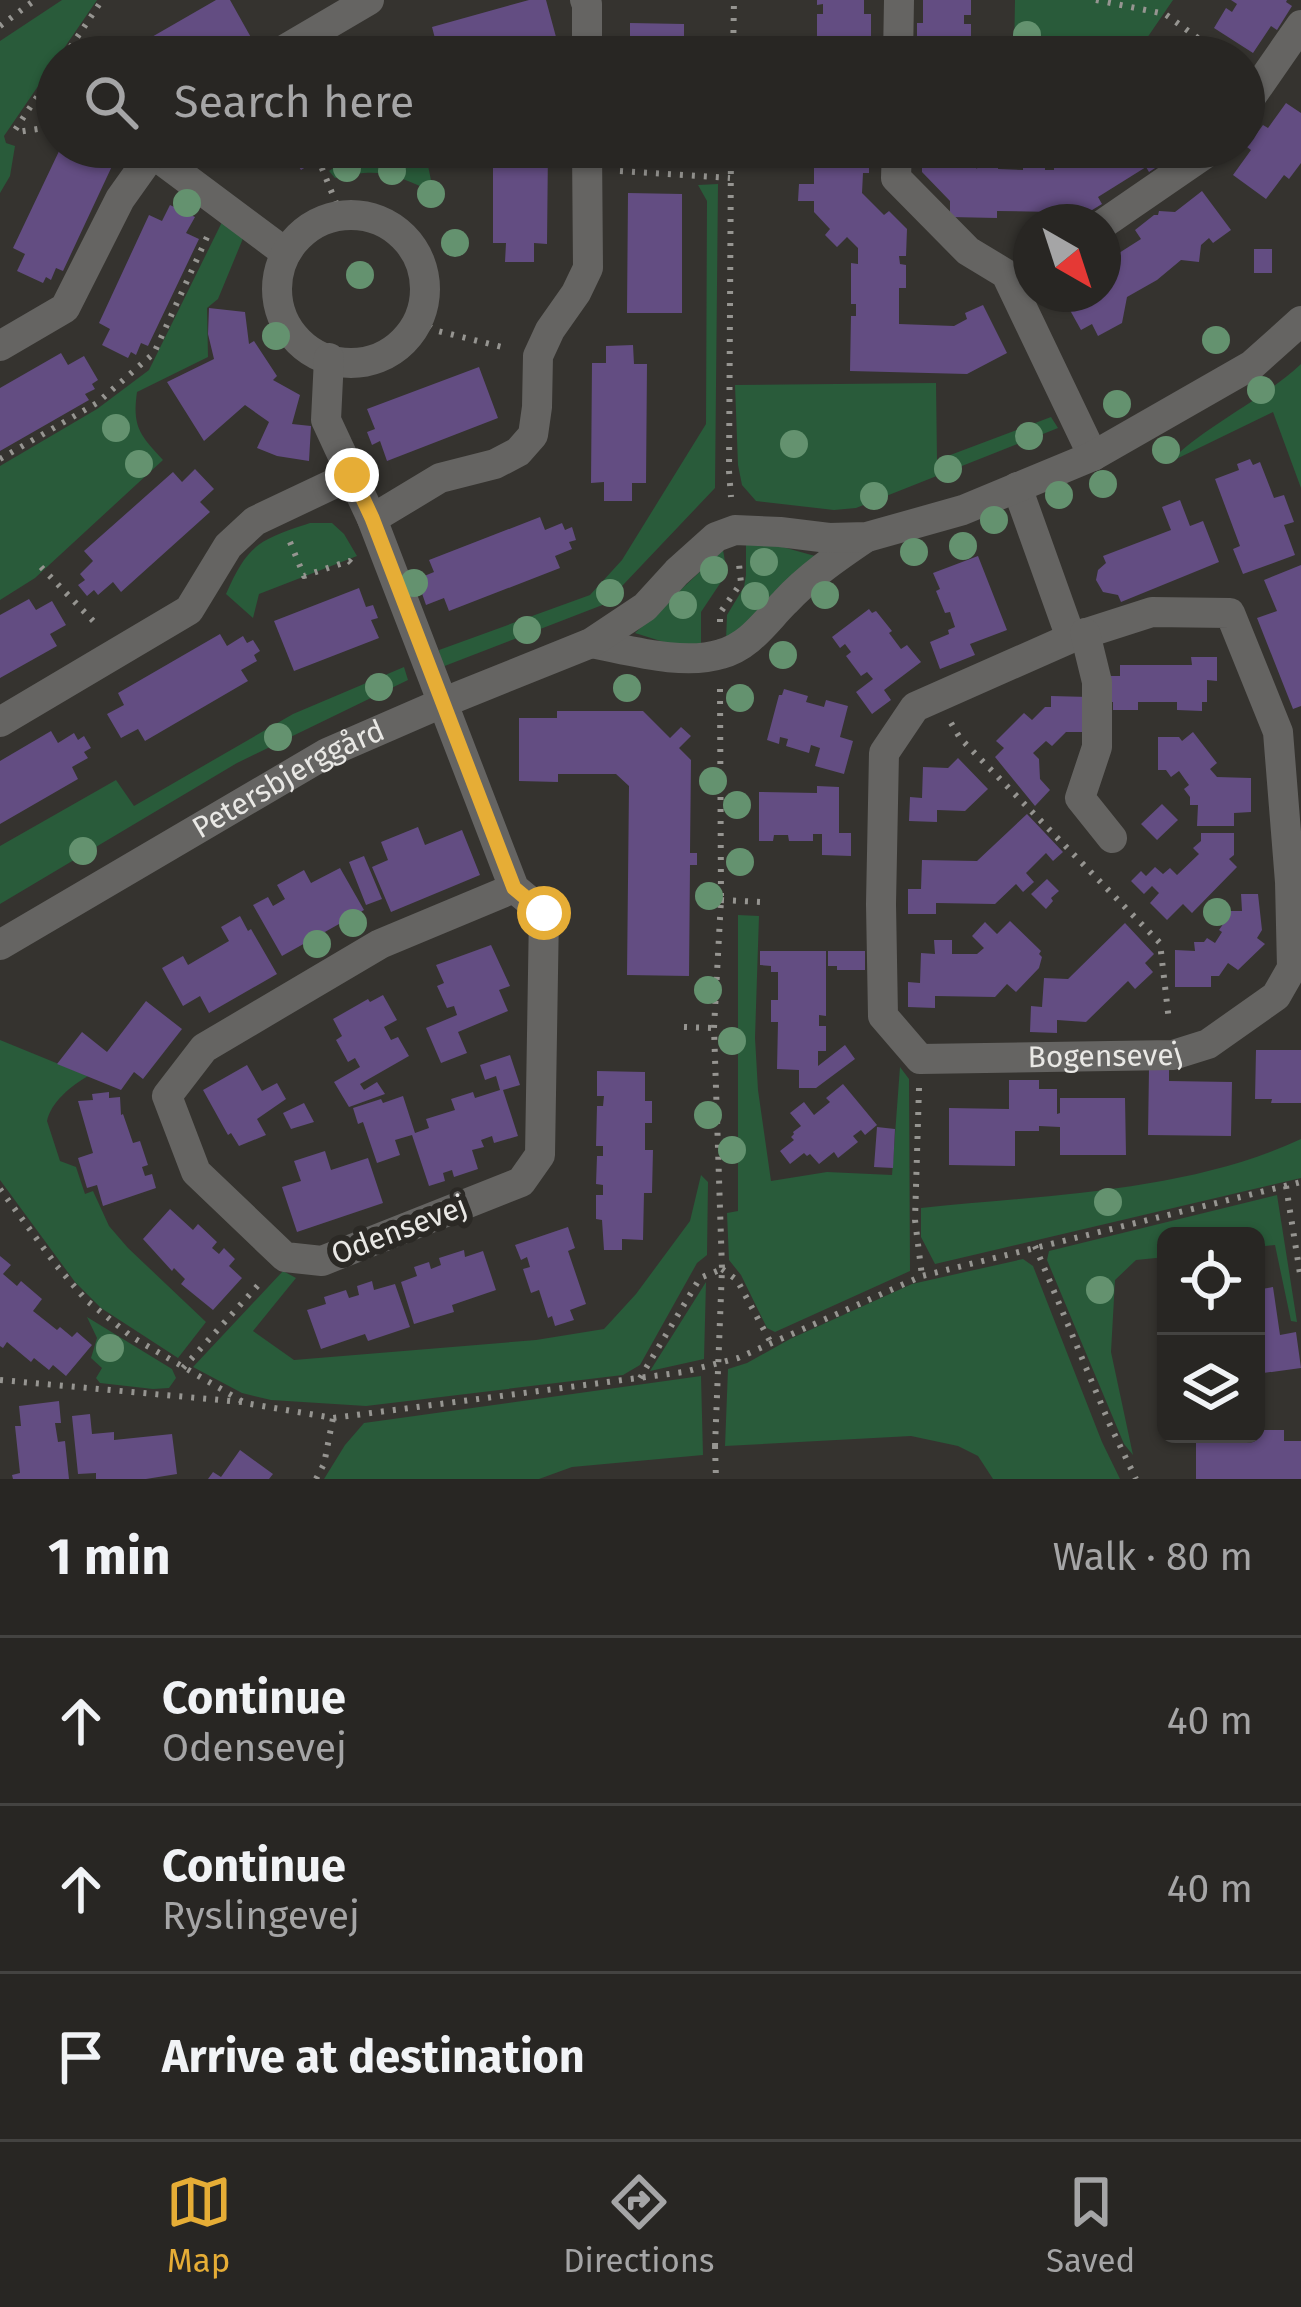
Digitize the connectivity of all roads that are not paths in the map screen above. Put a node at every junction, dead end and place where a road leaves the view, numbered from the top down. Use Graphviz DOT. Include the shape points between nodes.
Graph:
graph roads {
  1 [pos="370,0"];
  2 [pos="585,0"];
  3 [pos="899,0"];
  4 [pos="1301,25"];
  5 [pos="308,36"];
  6 [pos="587,36"];
  7 [pos="898,36"];
  8 [pos="1265,77"];
  9 [pos="142,168"];
  10 [pos="176,168"];
  11 [pos="587,168"];
  12 [pos="896,168"];
  13 [pos="1184,168"];
  14 [pos="1121,212"];
  15 [pos="286,253"];
  16 [pos="1013,266"];
  17 [pos="1036,312"];
  18 [pos="1301,321"];
  19 [pos="0,346"];
  20 [pos="329,358"];
  21 [pos="1093,456"];
  22 [pos="352,475"];
  23 [pos="1017,487"];
  24 [pos="372,518"];
  25 [pos="867,537"];
  26 [pos="1078,636"];
  27 [pos="591,643"];
  28 [pos="442,703"];
  29 [pos="0,722"];
  30 [pos="1112,838"];
  31 [pos="514,888"];
  32 [pos="0,945"];
  1 -- 5 [label="street"];
  2 -- 6 [label="street"];
  3 -- 7 [label="street"];
  4 -- 8 [label="street"];
  9 -- 19 [label="street" via="65,308"];
  10 -- 15 [label="street"];
  11 -- 24 [label="street" via="588,268 538,356 533,434 518,452 440,478"];
  12 -- 16 [label="street" via="896,178 968,251"];
  13 -- 14 [label="street"];
  15 -- 20 [label="street" via="277,293 282,315 295,337"];
  15 -- 20 [label="street" via="315,224 364,216 395,229 424,273 419,320 407,338 370,360"];
  17 -- 21 [label="street"];
  18 -- 21 [label="street" via="1252,365"];
  20 -- 22 [label="street, Odensevej" via="326,420"];
  21 -- 23 [label="street"];
  22 -- 24 [label="street, Odensevej"];
  22 -- 29 [label="street" via="255,521 228,546 189,610"];
  23 -- 25 [label="street"];
  23 -- 26 [label="street"];
  24 -- 28 [label="street, Odensevej"];
  25 -- 27 [label="street, Petersbjerggård" via="735,530 716,537 645,607"];
  25 -- 27 [label="street" via="761,630 719,655 676,658"];
  26 -- 26 [label="street, Bogensevej" via="915,707 884,753 884,1016 920,1059 1173,1054 1208,1044 1276,995 1292,968 1278,732 1230,613 1152,612"];
  26 -- 30 [label="street" via="1097,682 1097,747 1080,798"];
  27 -- 28 [label="street, Petersbjerggård"];
  28 -- 31 [label="street, Odensevej"];
  28 -- 32 [label="street, Petersbjerggård" via="327,753"];
  31 -- 31 [label="street, Odensevej" via="380,944 204,1048 167,1096 196,1172 285,1256 322,1261 521,1182 541,1155 544,913"];
}
